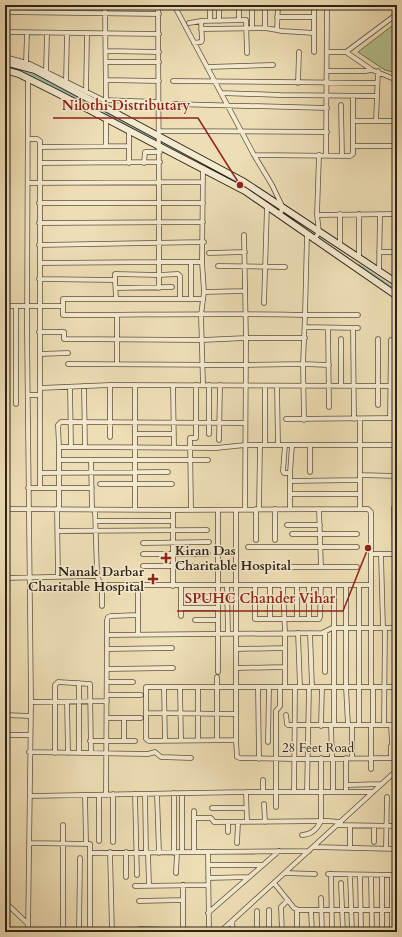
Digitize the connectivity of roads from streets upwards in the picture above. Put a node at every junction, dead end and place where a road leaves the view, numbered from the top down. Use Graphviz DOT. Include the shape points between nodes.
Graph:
graph roads {
  1 [pos="105,5"];
  2 [pos="158,5"];
  3 [pos="174,5"];
  4 [pos="210,5"];
  5 [pos="219,5"];
  6 [pos="239,5"];
  7 [pos="252,5"];
  8 [pos="265,5"];
  9 [pos="278,5"];
  10 [pos="314,5"];
  11 [pos="327,5"];
  12 [pos="5,12"];
  13 [pos="105,14"];
  14 [pos="158,14"];
  15 [pos="397,14"];
  16 [pos="278,17"];
  17 [pos="314,17"];
  18 [pos="239,20"];
  19 [pos="210,21"];
  20 [pos="219,21"];
  21 [pos="201,22"];
  22 [pos="189,23"];
  23 [pos="247,28"];
  24 [pos="252,28"];
  25 [pos="265,28"];
  26 [pos="201,29"];
  27 [pos="277,30"];
  28 [pos="5,32"];
  29 [pos="27,33"];
  30 [pos="47,33"];
  31 [pos="314,33"];
  32 [pos="67,34"];
  33 [pos="87,34"];
  34 [pos="105,34"];
  35 [pos="159,34"];
  36 [pos="194,43"];
  37 [pos="106,51"];
  38 [pos="159,52"];
  39 [pos="298,52"];
  40 [pos="314,52"];
  41 [pos="327,52"];
  42 [pos="346,52"];
  43 [pos="247,53"];
  44 [pos="5,57"];
  45 [pos="5,62"];
  46 [pos="106,62"];
  47 [pos="159,62"];
  48 [pos="26,63"];
  49 [pos="273,65"];
  50 [pos="207,67"];
  51 [pos="5,70"];
  52 [pos="372,70"];
  53 [pos="327,71"];
  54 [pos="46,72"];
  55 [pos="378,72"];
  56 [pos="28,78"];
  57 [pos="106,80"];
  58 [pos="159,80"];
  59 [pos="397,80"];
  60 [pos="173,81"];
  61 [pos="215,81"];
  62 [pos="66,82"];
  63 [pos="298,83"];
  64 [pos="327,83"];
  65 [pos="377,83"];
  66 [pos="86,92"];
  67 [pos="221,93"];
  68 [pos="327,95"];
  69 [pos="353,96"];
  70 [pos="377,96"];
  71 [pos="106,101"];
  72 [pos="159,102"];
  73 [pos="98,104"];
  74 [pos="174,104"];
  75 [pos="228,105"];
  76 [pos="342,105"];
  77 [pos="327,108"];
  78 [pos="106,119"];
  79 [pos="353,121"];
  80 [pos="376,121"];
  81 [pos="396,121"];
  82 [pos="128,131"];
  83 [pos="242,132"];
  84 [pos="326,132"];
  85 [pos="28,139"];
  86 [pos="160,142"];
  87 [pos="40,146"];
  88 [pos="106,146"];
  89 [pos="129,146"];
  90 [pos="353,146"];
  91 [pos="397,146"];
  92 [pos="254,154"];
  93 [pos="319,154"];
  94 [pos="326,154"];
  95 [pos="342,156"];
  96 [pos="160,162"];
  97 [pos="40,163"];
  98 [pos="129,163"];
  99 [pos="144,163"];
  100 [pos="203,168"];
  101 [pos="160,182"];
  102 [pos="203,182"];
  103 [pos="28,183"];
  104 [pos="39,183"];
  105 [pos="39,203"];
  106 [pos="159,203"];
  107 [pos="203,203"];
  108 [pos="267,206"];
  109 [pos="281,212"];
  110 [pos="340,214"];
  111 [pos="359,214"];
  112 [pos="380,214"];
  113 [pos="397,214"];
  114 [pos="317,215"];
  115 [pos="203,222"];
  116 [pos="39,223"];
  117 [pos="159,223"];
  118 [pos="244,235"];
  119 [pos="307,235"];
  120 [pos="317,236"];
  121 [pos="204,242"];
  122 [pos="159,243"];
  123 [pos="39,245"];
  124 [pos="340,245"];
  125 [pos="209,252"];
  126 [pos="245,252"];
  127 [pos="379,252"];
  128 [pos="397,252"];
  129 [pos="359,258"];
  130 [pos="159,262"];
  131 [pos="191,262"];
  132 [pos="202,262"];
  133 [pos="40,263"];
  134 [pos="218,266"];
  135 [pos="245,266"];
  136 [pos="265,267"];
  137 [pos="285,267"];
  138 [pos="379,272"];
  139 [pos="159,275"];
  140 [pos="39,279"];
  141 [pos="115,280"];
  142 [pos="397,283"];
  143 [pos="172,287"];
  144 [pos="116,288"];
  145 [pos="159,288"];
  146 [pos="245,291"];
  147 [pos="204,292"];
  148 [pos="397,296"];
  149 [pos="116,299"];
  150 [pos="180,299"];
  151 [pos="191,299"];
  152 [pos="203,299"];
  153 [pos="264,303"];
  154 [pos="5,306"];
  155 [pos="16,306"];
  156 [pos="27,306"];
  157 [pos="39,306"];
  158 [pos="63,306"];
  159 [pos="244,313"];
  160 [pos="358,314"];
  161 [pos="117,315"];
  162 [pos="201,315"];
  163 [pos="305,315"];
  164 [pos="305,327"];
  165 [pos="328,328"];
  166 [pos="40,332"];
  167 [pos="246,338"];
  168 [pos="305,338"];
  169 [pos="378,339"];
  170 [pos="117,340"];
  171 [pos="202,340"];
  172 [pos="341,340"];
  173 [pos="391,340"];
  174 [pos="68,353"];
  175 [pos="40,354"];
  176 [pos="68,364"];
  177 [pos="117,364"];
  178 [pos="202,364"];
  179 [pos="303,364"];
  180 [pos="245,365"];
  181 [pos="329,366"];
  182 [pos="110,385"];
  183 [pos="135,385"];
  184 [pos="173,385"];
  185 [pos="196,385"];
  186 [pos="202,385"];
  187 [pos="209,385"];
  188 [pos="84,386"];
  189 [pos="220,386"];
  190 [pos="245,386"];
  191 [pos="265,386"];
  192 [pos="277,386"];
  193 [pos="304,386"];
  194 [pos="329,386"];
  195 [pos="341,386"];
  196 [pos="354,386"];
  197 [pos="379,386"];
  198 [pos="390,386"];
  199 [pos="397,386"];
  200 [pos="70,387"];
  201 [pos="40,388"];
  202 [pos="28,395"];
  203 [pos="40,395"];
  204 [pos="16,404"];
  205 [pos="378,405"];
  206 [pos="329,407"];
  207 [pos="390,418"];
  208 [pos="397,418"];
  209 [pos="286,419"];
  210 [pos="354,419"];
  211 [pos="360,419"];
  212 [pos="304,420"];
  213 [pos="71,423"];
  214 [pos="85,423"];
  215 [pos="110,423"];
  216 [pos="135,423"];
  217 [pos="173,423"];
  218 [pos="196,423"];
  219 [pos="209,423"];
  220 [pos="219,423"];
  221 [pos="245,423"];
  222 [pos="135,434"];
  223 [pos="174,434"];
  224 [pos="209,434"];
  225 [pos="110,437"];
  226 [pos="219,440"];
  227 [pos="245,445"];
  228 [pos="262,445"];
  229 [pos="278,445"];
  230 [pos="285,445"];
  231 [pos="292,445"];
  232 [pos="310,445"];
  233 [pos="360,445"];
  234 [pos="397,445"];
  235 [pos="59,447"];
  236 [pos="71,447"];
  237 [pos="85,447"];
  238 [pos="135,447"];
  239 [pos="174,447"];
  240 [pos="190,447"];
  241 [pos="59,460"];
  242 [pos="91,460"];
  243 [pos="135,460"];
  244 [pos="190,460"];
  245 [pos="208,460"];
  246 [pos="135,472"];
  247 [pos="168,472"];
  248 [pos="310,472"];
  249 [pos="40,473"];
  250 [pos="59,473"];
  251 [pos="91,473"];
  252 [pos="290,473"];
  253 [pos="397,476"];
  254 [pos="360,478"];
  255 [pos="290,481"];
  256 [pos="100,484"];
  257 [pos="135,484"];
  258 [pos="172,484"];
  259 [pos="28,488"];
  260 [pos="40,488"];
  261 [pos="59,488"];
  262 [pos="92,488"];
  263 [pos="290,494"];
  264 [pos="360,494"];
  265 [pos="394,508"];
  266 [pos="5,509"];
  267 [pos="28,509"];
  268 [pos="58,509"];
  269 [pos="245,509"];
  270 [pos="257,509"];
  271 [pos="275,509"];
  272 [pos="290,509"];
  273 [pos="320,509"];
  274 [pos="360,509"];
  275 [pos="94,510"];
  276 [pos="135,510"];
  277 [pos="172,510"];
  278 [pos="191,510"];
  279 [pos="218,510"];
  280 [pos="236,510"];
  281 [pos="96,521"];
  282 [pos="172,521"];
  283 [pos="287,525"];
  284 [pos="320,525"];
  285 [pos="172,530"];
  286 [pos="207,530"];
  287 [pos="58,531"];
  288 [pos="96,531"];
  289 [pos="292,534"];
  290 [pos="320,534"];
  291 [pos="357,534"];
  292 [pos="256,540"];
  293 [pos="275,540"];
  294 [pos="209,542"];
  295 [pos="143,543"];
  296 [pos="172,543"];
  297 [pos="248,547"];
  298 [pos="357,547"];
  299 [pos="320,548"];
  300 [pos="143,554"];
  301 [pos="172,554"];
  302 [pos="208,554"];
  303 [pos="374,554"];
  304 [pos="381,554"];
  305 [pos="396,554"];
  306 [pos="143,566"];
  307 [pos="172,566"];
  308 [pos="209,566"];
  309 [pos="256,567"];
  310 [pos="320,567"];
  311 [pos="357,567"];
  312 [pos="96,576"];
  313 [pos="58,577"];
  314 [pos="396,577"];
  315 [pos="5,578"];
  316 [pos="29,578"];
  317 [pos="102,584"];
  318 [pos="138,585"];
  319 [pos="283,585"];
  320 [pos="297,585"];
  321 [pos="309,585"];
  322 [pos="321,585"];
  323 [pos="334,585"];
  324 [pos="346,585"];
  325 [pos="359,585"];
  326 [pos="371,585"];
  327 [pos="173,586"];
  328 [pos="181,586"];
  329 [pos="218,586"];
  330 [pos="227,586"];
  331 [pos="236,586"];
  332 [pos="255,586"];
  333 [pos="270,586"];
  334 [pos="191,597"];
  335 [pos="218,598"];
  336 [pos="102,606"];
  337 [pos="181,608"];
  338 [pos="218,608"];
  339 [pos="138,615"];
  340 [pos="181,616"];
  341 [pos="270,619"];
  342 [pos="284,619"];
  343 [pos="297,619"];
  344 [pos="309,619"];
  345 [pos="195,620"];
  346 [pos="218,620"];
  347 [pos="334,628"];
  348 [pos="346,628"];
  349 [pos="359,628"];
  350 [pos="371,628"];
  351 [pos="384,628"];
  352 [pos="396,628"];
  353 [pos="325,632"];
  354 [pos="285,633"];
  355 [pos="298,633"];
  356 [pos="310,633"];
  357 [pos="218,634"];
  358 [pos="228,634"];
  359 [pos="236,634"];
  360 [pos="107,635"];
  361 [pos="138,635"];
  362 [pos="172,648"];
  363 [pos="285,648"];
  364 [pos="107,649"];
  365 [pos="236,649"];
  366 [pos="285,667"];
  367 [pos="173,668"];
  368 [pos="236,668"];
  369 [pos="107,669"];
  370 [pos="324,672"];
  371 [pos="107,682"];
  372 [pos="133,682"];
  373 [pos="79,683"];
  374 [pos="397,686"];
  375 [pos="164,687"];
  376 [pos="180,687"];
  377 [pos="198,687"];
  378 [pos="217,687"];
  379 [pos="236,687"];
  380 [pos="258,687"];
  381 [pos="269,687"];
  382 [pos="282,687"];
  383 [pos="298,687"];
  384 [pos="310,687"];
  385 [pos="322,687"];
  386 [pos="334,687"];
  387 [pos="346,687"];
  388 [pos="359,687"];
  389 [pos="372,687"];
  390 [pos="384,687"];
  391 [pos="107,695"];
  392 [pos="141,695"];
  393 [pos="107,701"];
  394 [pos="31,702"];
  395 [pos="55,702"];
  396 [pos="67,702"];
  397 [pos="79,702"];
  398 [pos="91,702"];
  399 [pos="146,713"];
  400 [pos="165,713"];
  401 [pos="181,713"];
  402 [pos="198,714"];
  403 [pos="217,714"];
  404 [pos="236,714"];
  405 [pos="286,715"];
  406 [pos="5,716"];
  407 [pos="30,716"];
  408 [pos="107,718"];
  409 [pos="124,718"];
  410 [pos="141,718"];
  411 [pos="296,725"];
  412 [pos="309,725"];
  413 [pos="332,725"];
  414 [pos="350,725"];
  415 [pos="359,725"];
  416 [pos="372,725"];
  417 [pos="384,725"];
  418 [pos="392,725"];
  419 [pos="397,725"];
  420 [pos="322,726"];
  421 [pos="5,735"];
  422 [pos="30,735"];
  423 [pos="181,740"];
  424 [pos="198,740"];
  425 [pos="217,740"];
  426 [pos="236,740"];
  427 [pos="90,741"];
  428 [pos="107,741"];
  429 [pos="124,741"];
  430 [pos="135,741"];
  431 [pos="165,741"];
  432 [pos="268,742"];
  433 [pos="29,752"];
  434 [pos="55,753"];
  435 [pos="68,753"];
  436 [pos="91,753"];
  437 [pos="107,753"];
  438 [pos="79,754"];
  439 [pos="191,758"];
  440 [pos="308,758"];
  441 [pos="321,758"];
  442 [pos="333,758"];
  443 [pos="346,758"];
  444 [pos="352,758"];
  445 [pos="371,758"];
  446 [pos="391,758"];
  447 [pos="397,758"];
  448 [pos="259,759"];
  449 [pos="275,759"];
  450 [pos="294,759"];
  451 [pos="372,769"];
  452 [pos="397,770"];
  453 [pos="391,775"];
  454 [pos="397,776"];
  455 [pos="264,780"];
  456 [pos="382,784"];
  457 [pos="346,785"];
  458 [pos="246,792"];
  459 [pos="264,792"];
  460 [pos="276,792"];
  461 [pos="294,792"];
  462 [pos="307,792"];
  463 [pos="321,792"];
  464 [pos="333,792"];
  465 [pos="346,792"];
  466 [pos="373,792"];
  467 [pos="182,793"];
  468 [pos="106,794"];
  469 [pos="113,794"];
  470 [pos="135,794"];
  471 [pos="145,794"];
  472 [pos="157,794"];
  473 [pos="174,794"];
  474 [pos="85,795"];
  475 [pos="99,795"];
  476 [pos="30,796"];
  477 [pos="387,797"];
  478 [pos="264,804"];
  479 [pos="276,807"];
  480 [pos="212,808"];
  481 [pos="246,808"];
  482 [pos="194,812"];
  483 [pos="194,818"];
  484 [pos="321,821"];
  485 [pos="228,822"];
  486 [pos="246,822"];
  487 [pos="265,822"];
  488 [pos="238,823"];
  489 [pos="339,824"];
  490 [pos="63,825"];
  491 [pos="350,826"];
  492 [pos="374,826"];
  493 [pos="386,826"];
  494 [pos="397,826"];
  495 [pos="228,832"];
  496 [pos="302,835"];
  497 [pos="99,841"];
  498 [pos="113,842"];
  499 [pos="374,842"];
  500 [pos="29,843"];
  501 [pos="63,843"];
  502 [pos="86,843"];
  503 [pos="237,843"];
  504 [pos="314,847"];
  505 [pos="350,848"];
  506 [pos="386,848"];
  507 [pos="397,849"];
  508 [pos="279,851"];
  509 [pos="310,851"];
  510 [pos="110,852"];
  511 [pos="126,852"];
  512 [pos="137,852"];
  513 [pos="182,852"];
  514 [pos="194,852"];
  515 [pos="208,852"];
  516 [pos="90,853"];
  517 [pos="147,853"];
  518 [pos="159,853"];
  519 [pos="175,853"];
  520 [pos="80,858"];
  521 [pos="208,865"];
  522 [pos="263,865"];
  523 [pos="176,873"];
  524 [pos="285,873"];
  525 [pos="315,874"];
  526 [pos="137,875"];
  527 [pos="350,875"];
  528 [pos="360,875"];
  529 [pos="371,875"];
  530 [pos="382,875"];
  531 [pos="392,875"];
  532 [pos="397,875"];
  533 [pos="126,877"];
  534 [pos="249,877"];
  535 [pos="208,878"];
  536 [pos="274,883"];
  537 [pos="341,883"];
  538 [pos="149,885"];
  539 [pos="184,885"];
  540 [pos="208,885"];
  541 [pos="135,886"];
  542 [pos="321,898"];
  543 [pos="183,900"];
  544 [pos="288,900"];
  545 [pos="139,901"];
  546 [pos="6,903"];
  547 [pos="269,910"];
  548 [pos="297,910"];
  549 [pos="342,910"];
  550 [pos="352,910"];
  551 [pos="361,910"];
  552 [pos="372,910"];
  553 [pos="382,910"];
  554 [pos="395,910"];
  555 [pos="257,911"];
  556 [pos="311,911"];
  557 [pos="321,911"];
  558 [pos="332,911"];
  559 [pos="5,913"];
  560 [pos="208,913"];
  561 [pos="232,921"];
  562 [pos="28,924"];
  563 [pos="155,931"];
  564 [pos="5,932"];
  565 [pos="28,932"];
  566 [pos="63,932"];
  567 [pos="80,932"];
  568 [pos="90,932"];
  569 [pos="112,932"];
  570 [pos="137,932"];
  571 [pos="172,932"];
  572 [pos="183,932"];
  573 [pos="208,932"];
  574 [pos="220,932"];
  575 [pos="233,932"];
  576 [pos="257,932"];
  577 [pos="270,932"];
  578 [pos="282,932"];
  579 [pos="296,932"];
  580 [pos="312,932"];
  581 [pos="322,932"];
  582 [pos="332,932"];
  583 [pos="342,932"];
  584 [pos="352,932"];
  585 [pos="361,932"];
  586 [pos="372,932"];
  587 [pos="382,932"];
  588 [pos="392,932"];
  1 -- 13 [label="street"];
  2 -- 14 [label="street"];
  3 -- 36 [label="street"];
  4 -- 19 [label="street"];
  5 -- 20 [label="street"];
  6 -- 18 [label="street"];
  7 -- 24 [label="street"];
  8 -- 25 [label="street"];
  9 -- 16 [label="street"];
  10 -- 17 [label="street"];
  11 -- 41 [label="street"];
  12 -- 13 [label="street"];
  13 -- 14 [label="street"];
  13 -- 34 [label="street"];
  14 -- 35 [label="street"];
  15 -- 42 [label="street"];
  16 -- 17 [label="street"];
  16 -- 27 [label="street"];
  17 -- 31 [label="street"];
  18 -- 20 [label="street"];
  18 -- 23 [label="street" via="246,20"];
  19 -- 20 [label="street"];
  19 -- 21 [label="street"];
  21 -- 22 [label="street"];
  21 -- 26 [label="street"];
  23 -- 24 [label="street"];
  23 -- 26 [label="street"];
  23 -- 43 [label="street"];
  24 -- 25 [label="street"];
  25 -- 27 [label="street"];
  26 -- 36 [label="street" via="202,40"];
  27 -- 31 [label="street"];
  28 -- 29 [label="street"];
  29 -- 30 [label="street"];
  29 -- 48 [label="street"];
  30 -- 32 [label="street"];
  30 -- 54 [label="street"];
  31 -- 40 [label="street"];
  32 -- 33 [label="street"];
  32 -- 62 [label="street"];
  33 -- 34 [label="street"];
  33 -- 66 [label="street"];
  34 -- 35 [label="street"];
  34 -- 37 [label="street"];
  35 -- 38 [label="street"];
  36 -- 50 [label="street"];
  37 -- 38 [label="street"];
  37 -- 46 [label="street"];
  38 -- 47 [label="street"];
  39 -- 63 [label="street"];
  41 -- 42 [label="street"];
  41 -- 53 [label="street"];
  42 -- 52 [label="street"];
  44 -- 48 [label="street"];
  45 -- 73 [label="street" via="35,70"];
  46 -- 47 [label="street"];
  46 -- 57 [label="street"];
  47 -- 58 [label="street"];
  48 -- 54 [label="street"];
  49 -- 50 [label="street"];
  50 -- 61 [label="street"];
  51 -- 56 [label="street"];
  52 -- 53 [label="street"];
  52 -- 55 [label="street"];
  53 -- 64 [label="street"];
  54 -- 62 [label="street"];
  55 -- 59 [label="street"];
  55 -- 65 [label="street"];
  56 -- 78 [label="street"];
  56 -- 85 [label="street"];
  57 -- 58 [label="street"];
  57 -- 71 [label="street"];
  58 -- 72 [label="street"];
  60 -- 61 [label="street"];
  61 -- 63 [label="street"];
  61 -- 67 [label="street"];
  62 -- 66 [label="street"];
  63 -- 64 [label="street"];
  64 -- 65 [label="street"];
  64 -- 68 [label="street"];
  65 -- 70 [label="street"];
  66 -- 71 [label="street"];
  67 -- 68 [label="street"];
  67 -- 75 [label="street"];
  68 -- 69 [label="street"];
  68 -- 77 [label="street"];
  69 -- 70 [label="street"];
  69 -- 79 [label="street"];
  70 -- 80 [label="street"];
  71 -- 72 [label="street"];
  71 -- 73 [label="street"];
  72 -- 86 [label="street"];
  73 -- 86 [label="street"];
  74 -- 75 [label="street"];
  75 -- 77 [label="street"];
  75 -- 83 [label="street"];
  76 -- 95 [label="street"];
  77 -- 84 [label="street"];
  78 -- 82 [label="street"];
  78 -- 88 [label="street"];
  79 -- 80 [label="street"];
  79 -- 90 [label="street"];
  80 -- 81 [label="street"];
  82 -- 86 [label="street"];
  82 -- 89 [label="street"];
  83 -- 84 [label="street"];
  83 -- 86 [label="street"];
  83 -- 92 [label="street"];
  84 -- 94 [label="street"];
  85 -- 87 [label="street" via="39,139"];
  85 -- 103 [label="street"];
  86 -- 96 [label="street"];
  86 -- 99 [label="street" via="145,152"];
  86 -- 100 [label="street"];
  86 -- 109 [label="street" via="244,182"];
  87 -- 88 [label="street"];
  87 -- 97 [label="street"];
  88 -- 89 [label="street"];
  89 -- 98 [label="street"];
  90 -- 91 [label="street"];
  90 -- 95 [label="street" via="353,154"];
  92 -- 93 [label="street"];
  92 -- 109 [label="street" via="272,185"];
  93 -- 94 [label="street"];
  93 -- 114 [label="street"];
  94 -- 95 [label="street"];
  96 -- 99 [label="street"];
  96 -- 101 [label="street"];
  97 -- 98 [label="street"];
  97 -- 104 [label="street"];
  98 -- 99 [label="street"];
  100 -- 102 [label="street"];
  100 -- 108 [label="street"];
  101 -- 102 [label="street"];
  101 -- 104 [label="street"];
  101 -- 106 [label="street"];
  102 -- 107 [label="street"];
  103 -- 104 [label="street"];
  103 -- 156 [label="street"];
  104 -- 105 [label="street"];
  105 -- 106 [label="street"];
  105 -- 116 [label="street"];
  106 -- 107 [label="street"];
  106 -- 117 [label="street"];
  107 -- 115 [label="street"];
  108 -- 109 [label="street"];
  108 -- 136 [label="street"];
  109 -- 119 [label="street"];
  109 -- 120 [label="street"];
  110 -- 111 [label="street"];
  110 -- 114 [label="street"];
  110 -- 124 [label="street"];
  111 -- 112 [label="street"];
  111 -- 129 [label="street"];
  112 -- 113 [label="street"];
  112 -- 127 [label="street"];
  114 -- 120 [label="street"];
  115 -- 117 [label="street"];
  115 -- 121 [label="street"];
  116 -- 117 [label="street"];
  116 -- 123 [label="street"];
  117 -- 122 [label="street"];
  118 -- 126 [label="street"];
  119 -- 120 [label="street"];
  119 -- 163 [label="street"];
  120 -- 124 [label="street"];
  120 -- 148 [label="street"];
  121 -- 122 [label="street"];
  121 -- 132 [label="street"];
  122 -- 123 [label="street"];
  122 -- 130 [label="street"];
  123 -- 133 [label="street"];
  124 -- 129 [label="street"];
  125 -- 126 [label="street"];
  126 -- 135 [label="street"];
  127 -- 128 [label="street"];
  127 -- 138 [label="street"];
  129 -- 138 [label="street"];
  130 -- 131 [label="street"];
  130 -- 133 [label="street"];
  130 -- 139 [label="street"];
  131 -- 132 [label="street"];
  131 -- 151 [label="street"];
  132 -- 147 [label="street"];
  133 -- 140 [label="street"];
  134 -- 135 [label="street"];
  135 -- 136 [label="street"];
  135 -- 146 [label="street"];
  136 -- 137 [label="street"];
  136 -- 153 [label="street"];
  138 -- 142 [label="street"];
  139 -- 141 [label="street" via="115,274"];
  139 -- 145 [label="street"];
  139 -- 150 [label="street" via="179,275"];
  140 -- 141 [label="street"];
  140 -- 157 [label="street"];
  141 -- 144 [label="street"];
  143 -- 145 [label="street"];
  144 -- 145 [label="street"];
  144 -- 149 [label="street"];
  146 -- 147 [label="street"];
  146 -- 159 [label="street"];
  147 -- 152 [label="street"];
  149 -- 150 [label="street"];
  149 -- 158 [label="street" via="63,299"];
  150 -- 151 [label="street"];
  151 -- 152 [label="street"];
  152 -- 162 [label="street"];
  154 -- 155 [label="street"];
  155 -- 156 [label="street"];
  155 -- 204 [label="street"];
  156 -- 157 [label="street"];
  156 -- 202 [label="street"];
  157 -- 158 [label="street"];
  157 -- 166 [label="street"];
  158 -- 161 [label="street" via="63,314"];
  159 -- 162 [label="street"];
  159 -- 163 [label="street"];
  159 -- 167 [label="street"];
  160 -- 163 [label="street"];
  161 -- 162 [label="street"];
  161 -- 170 [label="street"];
  162 -- 171 [label="street"];
  163 -- 164 [label="street"];
  164 -- 165 [label="street"];
  164 -- 168 [label="street"];
  165 -- 181 [label="street"];
  165 -- 196 [label="street" via="356,328"];
  166 -- 170 [label="street" via="64,332 64,339"];
  166 -- 175 [label="street"];
  167 -- 168 [label="street"];
  167 -- 171 [label="street"];
  167 -- 180 [label="street"];
  168 -- 179 [label="street"];
  169 -- 197 [label="street"];
  170 -- 171 [label="street"];
  170 -- 177 [label="street"];
  171 -- 178 [label="street"];
  172 -- 195 [label="street"];
  173 -- 198 [label="street"];
  174 -- 175 [label="street"];
  175 -- 201 [label="street"];
  176 -- 177 [label="street"];
  177 -- 178 [label="street"];
  178 -- 180 [label="street"];
  178 -- 186 [label="street"];
  179 -- 180 [label="street"];
  179 -- 181 [label="street"];
  179 -- 193 [label="street"];
  180 -- 190 [label="street"];
  181 -- 194 [label="street"];
  182 -- 183 [label="street"];
  182 -- 188 [label="street"];
  182 -- 215 [label="street"];
  183 -- 184 [label="street"];
  183 -- 216 [label="street"];
  184 -- 185 [label="street"];
  184 -- 217 [label="street"];
  185 -- 186 [label="street"];
  185 -- 218 [label="street"];
  186 -- 187 [label="street"];
  187 -- 189 [label="street"];
  187 -- 219 [label="street"];
  188 -- 200 [label="street"];
  188 -- 214 [label="street"];
  189 -- 190 [label="street"];
  189 -- 220 [label="street"];
  190 -- 191 [label="street"];
  190 -- 221 [label="street"];
  191 -- 192 [label="street"];
  191 -- 228 [label="street"];
  192 -- 193 [label="street"];
  192 -- 229 [label="street"];
  193 -- 194 [label="street"];
  193 -- 212 [label="street"];
  194 -- 195 [label="street"];
  194 -- 206 [label="street"];
  195 -- 196 [label="street"];
  196 -- 197 [label="street"];
  196 -- 210 [label="street"];
  197 -- 198 [label="street"];
  197 -- 205 [label="street"];
  198 -- 199 [label="street"];
  198 -- 207 [label="street"];
  200 -- 201 [label="street"];
  200 -- 213 [label="street"];
  201 -- 203 [label="street"];
  202 -- 203 [label="street"];
  202 -- 259 [label="street"];
  203 -- 249 [label="street"];
  207 -- 208 [label="street"];
  207 -- 211 [label="street"];
  209 -- 212 [label="street"];
  210 -- 211 [label="street"];
  210 -- 212 [label="street"];
  211 -- 233 [label="street"];
  213 -- 214 [label="street"];
  213 -- 235 [label="street" via="59,423"];
  213 -- 236 [label="street"];
  214 -- 215 [label="street"];
  214 -- 237 [label="street"];
  215 -- 216 [label="street"];
  215 -- 225 [label="street"];
  216 -- 217 [label="street"];
  216 -- 222 [label="street"];
  217 -- 218 [label="street"];
  217 -- 223 [label="street"];
  218 -- 219 [label="street"];
  218 -- 240 [label="street" via="196,438 190,438"];
  219 -- 220 [label="street"];
  219 -- 224 [label="street"];
  220 -- 221 [label="street"];
  220 -- 226 [label="street"];
  221 -- 227 [label="street"];
  222 -- 223 [label="street"];
  222 -- 238 [label="street"];
  223 -- 239 [label="street"];
  227 -- 228 [label="street"];
  227 -- 240 [label="street"];
  227 -- 269 [label="street"];
  228 -- 229 [label="street"];
  228 -- 270 [label="street"];
  229 -- 230 [label="street"];
  230 -- 231 [label="street"];
  230 -- 252 [label="street" via="283,471"];
  231 -- 232 [label="street"];
  231 -- 252 [label="street"];
  232 -- 233 [label="street"];
  232 -- 248 [label="street"];
  233 -- 234 [label="street"];
  233 -- 254 [label="street"];
  235 -- 236 [label="street"];
  235 -- 241 [label="street"];
  236 -- 237 [label="street"];
  237 -- 238 [label="street"];
  238 -- 239 [label="street"];
  238 -- 243 [label="street"];
  239 -- 240 [label="street"];
  240 -- 244 [label="street"];
  241 -- 242 [label="street"];
  241 -- 250 [label="street"];
  242 -- 243 [label="street"];
  242 -- 251 [label="street"];
  243 -- 244 [label="street"];
  243 -- 246 [label="street"];
  244 -- 245 [label="street"];
  244 -- 278 [label="street"];
  246 -- 247 [label="street"];
  246 -- 251 [label="street"];
  246 -- 257 [label="street"];
  249 -- 250 [label="street"];
  249 -- 260 [label="street"];
  250 -- 251 [label="street"];
  250 -- 261 [label="street"];
  251 -- 262 [label="street"];
  252 -- 255 [label="street"];
  253 -- 254 [label="street"];
  254 -- 255 [label="street"];
  254 -- 264 [label="street"];
  255 -- 263 [label="street"];
  256 -- 257 [label="street"];
  257 -- 258 [label="street"];
  257 -- 276 [label="street"];
  259 -- 260 [label="street"];
  259 -- 267 [label="street"];
  260 -- 261 [label="street"];
  261 -- 262 [label="street"];
  261 -- 268 [label="street"];
  262 -- 275 [label="street"];
  263 -- 264 [label="street"];
  263 -- 272 [label="street"];
  264 -- 274 [label="street"];
  265 -- 305 [label="street"];
  266 -- 267 [label="street"];
  267 -- 268 [label="street"];
  267 -- 316 [label="street"];
  268 -- 275 [label="street"];
  268 -- 287 [label="street"];
  269 -- 270 [label="street"];
  269 -- 280 [label="street"];
  270 -- 271 [label="street"];
  270 -- 292 [label="street"];
  271 -- 272 [label="street"];
  271 -- 293 [label="street"];
  272 -- 273 [label="street"];
  273 -- 274 [label="street"];
  273 -- 284 [label="street"];
  274 -- 326 [label="street" via="368,509 371,512"];
  275 -- 276 [label="street"];
  275 -- 281 [label="street"];
  276 -- 277 [label="street"];
  277 -- 278 [label="street"];
  277 -- 282 [label="street"];
  278 -- 279 [label="street"];
  279 -- 280 [label="street"];
  279 -- 329 [label="street"];
  280 -- 331 [label="street"];
  281 -- 282 [label="street"];
  281 -- 288 [label="street"];
  282 -- 285 [label="street"];
  283 -- 284 [label="street"];
  284 -- 290 [label="street"];
  285 -- 286 [label="street"];
  285 -- 288 [label="street"];
  285 -- 296 [label="street"];
  287 -- 288 [label="street"];
  287 -- 313 [label="street"];
  288 -- 312 [label="street"];
  289 -- 290 [label="street"];
  290 -- 291 [label="street"];
  290 -- 299 [label="street"];
  294 -- 296 [label="street"];
  295 -- 296 [label="street"];
  296 -- 301 [label="street"];
  297 -- 299 [label="street"];
  298 -- 299 [label="street"];
  299 -- 310 [label="street"];
  300 -- 301 [label="street"];
  301 -- 302 [label="street"];
  301 -- 307 [label="street"];
  303 -- 304 [label="street"];
  304 -- 305 [label="street"];
  304 -- 351 [label="street"];
  305 -- 314 [label="street"];
  306 -- 307 [label="street"];
  307 -- 308 [label="street"];
  307 -- 327 [label="street"];
  309 -- 310 [label="street"];
  310 -- 311 [label="street"];
  312 -- 313 [label="street"];
  312 -- 317 [label="street"];
  313 -- 316 [label="street"];
  314 -- 352 [label="street"];
  315 -- 316 [label="street"];
  316 -- 394 [label="street"];
  317 -- 318 [label="street"];
  317 -- 336 [label="street"];
  318 -- 327 [label="street"];
  318 -- 339 [label="street"];
  319 -- 320 [label="street"];
  319 -- 333 [label="street"];
  319 -- 342 [label="street"];
  320 -- 321 [label="street"];
  320 -- 343 [label="street"];
  321 -- 322 [label="street"];
  321 -- 344 [label="street"];
  322 -- 323 [label="street"];
  322 -- 344 [label="street" via="320,618"];
  323 -- 324 [label="street"];
  323 -- 347 [label="street"];
  324 -- 325 [label="street"];
  324 -- 348 [label="street"];
  325 -- 326 [label="street"];
  325 -- 349 [label="street"];
  326 -- 350 [label="street"];
  327 -- 328 [label="street"];
  328 -- 329 [label="street"];
  328 -- 337 [label="street"];
  329 -- 330 [label="street"];
  329 -- 335 [label="street"];
  330 -- 331 [label="street"];
  330 -- 358 [label="street"];
  331 -- 332 [label="street"];
  331 -- 359 [label="street"];
  332 -- 333 [label="street"];
  332 -- 341 [label="street" via="255,619"];
  333 -- 341 [label="street"];
  334 -- 335 [label="street"];
  335 -- 338 [label="street"];
  337 -- 338 [label="street"];
  337 -- 340 [label="street"];
  338 -- 346 [label="street"];
  339 -- 360 [label="street" via="108,617"];
  339 -- 361 [label="street"];
  341 -- 342 [label="street"];
  342 -- 343 [label="street"];
  342 -- 354 [label="street"];
  343 -- 344 [label="street"];
  345 -- 346 [label="street"];
  346 -- 357 [label="street"];
  347 -- 348 [label="street"];
  347 -- 353 [label="street"];
  347 -- 386 [label="street"];
  348 -- 349 [label="street"];
  348 -- 387 [label="street"];
  349 -- 350 [label="street"];
  349 -- 388 [label="street"];
  350 -- 351 [label="street"];
  350 -- 389 [label="street"];
  351 -- 352 [label="street"];
  351 -- 390 [label="street"];
  353 -- 356 [label="street"];
  353 -- 370 [label="street"];
  354 -- 355 [label="street"];
  354 -- 359 [label="street"];
  354 -- 363 [label="street"];
  355 -- 356 [label="street"];
  355 -- 383 [label="street"];
  356 -- 384 [label="street"];
  357 -- 358 [label="street"];
  357 -- 361 [label="street"];
  357 -- 378 [label="street"];
  358 -- 359 [label="street"];
  359 -- 365 [label="street"];
  360 -- 361 [label="street"];
  360 -- 364 [label="street"];
  362 -- 364 [label="street"];
  363 -- 365 [label="street"];
  363 -- 366 [label="street"];
  364 -- 369 [label="street"];
  365 -- 368 [label="street"];
  366 -- 368 [label="street"];
  366 -- 382 [label="street"];
  367 -- 369 [label="street"];
  368 -- 379 [label="street"];
  369 -- 371 [label="street"];
  371 -- 372 [label="street"];
  371 -- 391 [label="street"];
  373 -- 395 [label="street" via="56,682"];
  373 -- 397 [label="street"];
  373 -- 398 [label="street" via="90,684"];
  374 -- 390 [label="street"];
  374 -- 419 [label="street"];
  375 -- 376 [label="street"];
  375 -- 399 [label="street" via="146,687"];
  375 -- 400 [label="street"];
  376 -- 377 [label="street"];
  376 -- 401 [label="street"];
  377 -- 378 [label="street"];
  377 -- 402 [label="street"];
  378 -- 379 [label="street"];
  378 -- 403 [label="street"];
  379 -- 380 [label="street"];
  379 -- 404 [label="street"];
  380 -- 381 [label="street"];
  380 -- 448 [label="street"];
  381 -- 382 [label="street"];
  381 -- 432 [label="street"];
  382 -- 383 [label="street"];
  382 -- 449 [label="street" via="280,706 276,711"];
  383 -- 384 [label="street"];
  383 -- 411 [label="street"];
  384 -- 385 [label="street"];
  384 -- 412 [label="street"];
  385 -- 386 [label="street"];
  385 -- 420 [label="street"];
  386 -- 387 [label="street"];
  386 -- 413 [label="street"];
  387 -- 388 [label="street"];
  387 -- 414 [label="street"];
  388 -- 389 [label="street"];
  388 -- 415 [label="street"];
  389 -- 390 [label="street"];
  389 -- 416 [label="street"];
  390 -- 417 [label="street"];
  391 -- 392 [label="street"];
  391 -- 393 [label="street"];
  393 -- 398 [label="street"];
  393 -- 408 [label="street"];
  394 -- 395 [label="street"];
  394 -- 407 [label="street"];
  395 -- 396 [label="street"];
  395 -- 434 [label="street"];
  396 -- 397 [label="street"];
  396 -- 435 [label="street"];
  397 -- 398 [label="street"];
  397 -- 438 [label="street"];
  398 -- 427 [label="street"];
  399 -- 400 [label="street"];
  399 -- 431 [label="street" via="146,739"];
  400 -- 401 [label="street"];
  400 -- 431 [label="street"];
  401 -- 402 [label="street"];
  401 -- 423 [label="street"];
  402 -- 403 [label="street"];
  402 -- 424 [label="street"];
  403 -- 404 [label="street"];
  403 -- 425 [label="street"];
  404 -- 426 [label="street"];
  405 -- 411 [label="street" via="287,724"];
  406 -- 407 [label="street"];
  407 -- 422 [label="street"];
  408 -- 409 [label="street"];
  408 -- 428 [label="street"];
  409 -- 410 [label="street"];
  409 -- 429 [label="street"];
  411 -- 412 [label="street"];
  411 -- 450 [label="street"];
  412 -- 420 [label="street"];
  412 -- 440 [label="street"];
  413 -- 414 [label="street"];
  413 -- 420 [label="street"];
  413 -- 442 [label="street"];
  414 -- 415 [label="street"];
  414 -- 444 [label="street"];
  415 -- 416 [label="street"];
  416 -- 417 [label="street"];
  416 -- 445 [label="street"];
  417 -- 418 [label="street"];
  418 -- 419 [label="street"];
  418 -- 446 [label="street"];
  421 -- 422 [label="street"];
  422 -- 433 [label="street"];
  423 -- 424 [label="street"];
  423 -- 431 [label="street"];
  424 -- 425 [label="street"];
  425 -- 426 [label="street"];
  426 -- 448 [label="street, 28 Feet Road" via="238,758"];
  427 -- 428 [label="street"];
  427 -- 436 [label="street"];
  428 -- 429 [label="street"];
  428 -- 437 [label="street"];
  429 -- 430 [label="street"];
  433 -- 434 [label="street"];
  433 -- 476 [label="street"];
  434 -- 435 [label="street"];
  435 -- 438 [label="street"];
  436 -- 437 [label="street"];
  436 -- 438 [label="street"];
  437 -- 439 [label="street" via="155,752 162,758"];
  437 -- 468 [label="street"];
  440 -- 441 [label="street, 28 Feet Road"];
  440 -- 450 [label="street, 28 Feet Road"];
  440 -- 462 [label="street"];
  441 -- 442 [label="street, 28 Feet Road"];
  441 -- 463 [label="street"];
  442 -- 443 [label="street, 28 Feet Road"];
  442 -- 464 [label="street"];
  443 -- 444 [label="street, 28 Feet Road"];
  443 -- 457 [label="street"];
  444 -- 445 [label="street, 28 Feet Road"];
  445 -- 446 [label="street, 28 Feet Road"];
  445 -- 451 [label="street"];
  446 -- 447 [label="street, 28 Feet Road"];
  448 -- 449 [label="street, 28 Feet Road"];
  449 -- 450 [label="street, 28 Feet Road"];
  449 -- 460 [label="street"];
  450 -- 461 [label="street"];
  452 -- 453 [label="street"];
  453 -- 454 [label="street"];
  453 -- 456 [label="street"];
  455 -- 459 [label="street"];
  456 -- 457 [label="street"];
  456 -- 466 [label="street"];
  457 -- 465 [label="street"];
  458 -- 459 [label="street"];
  458 -- 467 [label="street"];
  458 -- 481 [label="street"];
  459 -- 460 [label="street"];
  460 -- 461 [label="street"];
  460 -- 479 [label="street"];
  461 -- 462 [label="street"];
  462 -- 463 [label="street"];
  463 -- 464 [label="street"];
  463 -- 484 [label="street"];
  464 -- 465 [label="street"];
  465 -- 466 [label="street"];
  466 -- 489 [label="street"];
  467 -- 473 [label="street"];
  467 -- 513 [label="street"];
  468 -- 469 [label="street"];
  468 -- 475 [label="street"];
  469 -- 470 [label="street"];
  469 -- 498 [label="street"];
  470 -- 471 [label="street"];
  470 -- 512 [label="street"];
  471 -- 472 [label="street"];
  471 -- 517 [label="street"];
  472 -- 473 [label="street"];
  472 -- 518 [label="street"];
  473 -- 519 [label="street"];
  474 -- 475 [label="street"];
  474 -- 476 [label="street"];
  474 -- 502 [label="street"];
  475 -- 497 [label="street"];
  476 -- 500 [label="street"];
  477 -- 493 [label="street"];
  478 -- 487 [label="street"];
  480 -- 481 [label="street"];
  481 -- 486 [label="street"];
  482 -- 483 [label="street"];
  483 -- 485 [label="street" via="212,818 214,822"];
  483 -- 514 [label="street"];
  484 -- 487 [label="street"];
  484 -- 489 [label="street"];
  484 -- 496 [label="street" via="310,834"];
  485 -- 488 [label="street"];
  485 -- 495 [label="street"];
  486 -- 487 [label="street"];
  486 -- 488 [label="street"];
  488 -- 503 [label="street"];
  489 -- 491 [label="street"];
  489 -- 504 [label="street"];
  490 -- 501 [label="street"];
  491 -- 492 [label="street"];
  491 -- 505 [label="street"];
  492 -- 493 [label="street"];
  492 -- 499 [label="street"];
  493 -- 494 [label="street"];
  493 -- 506 [label="street"];
  500 -- 501 [label="street"];
  500 -- 562 [label="street"];
  501 -- 502 [label="street"];
  501 -- 566 [label="street"];
  502 -- 516 [label="street" via="90,844"];
  504 -- 505 [label="street"];
  504 -- 509 [label="street"];
  505 -- 506 [label="street"];
  506 -- 507 [label="street"];
  508 -- 509 [label="street"];
  508 -- 515 [label="street"];
  508 -- 522 [label="street"];
  509 -- 524 [label="street"];
  510 -- 511 [label="street"];
  510 -- 516 [label="street"];
  510 -- 569 [label="street"];
  511 -- 512 [label="street"];
  511 -- 533 [label="street"];
  512 -- 517 [label="street"];
  512 -- 526 [label="street"];
  513 -- 514 [label="street"];
  513 -- 519 [label="street"];
  514 -- 515 [label="street"];
  515 -- 521 [label="street"];
  516 -- 568 [label="street"];
  517 -- 518 [label="street"];
  517 -- 538 [label="street"];
  518 -- 519 [label="street"];
  519 -- 523 [label="street"];
  520 -- 567 [label="street"];
  521 -- 522 [label="street"];
  521 -- 535 [label="street"];
  522 -- 534 [label="street"];
  524 -- 525 [label="street"];
  524 -- 536 [label="street"];
  527 -- 528 [label="street"];
  527 -- 550 [label="street"];
  527 -- 558 [label="street" via="330,874"];
  528 -- 529 [label="street"];
  528 -- 551 [label="street"];
  529 -- 530 [label="street"];
  529 -- 552 [label="street"];
  530 -- 531 [label="street"];
  530 -- 553 [label="street"];
  531 -- 532 [label="street"];
  531 -- 554 [label="street"];
  534 -- 535 [label="street"];
  534 -- 560 [label="street"];
  535 -- 540 [label="street"];
  536 -- 544 [label="street"];
  536 -- 561 [label="street"];
  537 -- 549 [label="street"];
  538 -- 539 [label="street"];
  538 -- 541 [label="street"];
  539 -- 540 [label="street"];
  539 -- 543 [label="street"];
  540 -- 560 [label="street"];
  542 -- 557 [label="street"];
  543 -- 545 [label="street"];
  543 -- 572 [label="street"];
  544 -- 548 [label="street"];
  544 -- 578 [label="street" via="281,907"];
  546 -- 559 [label="street"];
  546 -- 562 [label="street"];
  547 -- 577 [label="street"];
  548 -- 556 [label="street"];
  548 -- 579 [label="street"];
  549 -- 550 [label="street"];
  549 -- 558 [label="street"];
  549 -- 583 [label="street"];
  550 -- 551 [label="street"];
  550 -- 584 [label="street"];
  551 -- 552 [label="street"];
  551 -- 585 [label="street"];
  552 -- 553 [label="street"];
  552 -- 586 [label="street"];
  553 -- 554 [label="street"];
  553 -- 587 [label="street"];
  554 -- 588 [label="street"];
  555 -- 576 [label="street"];
  556 -- 557 [label="street"];
  556 -- 580 [label="street"];
  557 -- 558 [label="street"];
  557 -- 581 [label="street"];
  558 -- 582 [label="street"];
  559 -- 564 [label="street"];
  560 -- 573 [label="street"];
  561 -- 574 [label="street"];
  561 -- 575 [label="street"];
  562 -- 565 [label="street"];
  563 -- 570 [label="street" via="140,929"];
  563 -- 571 [label="street"];
}
